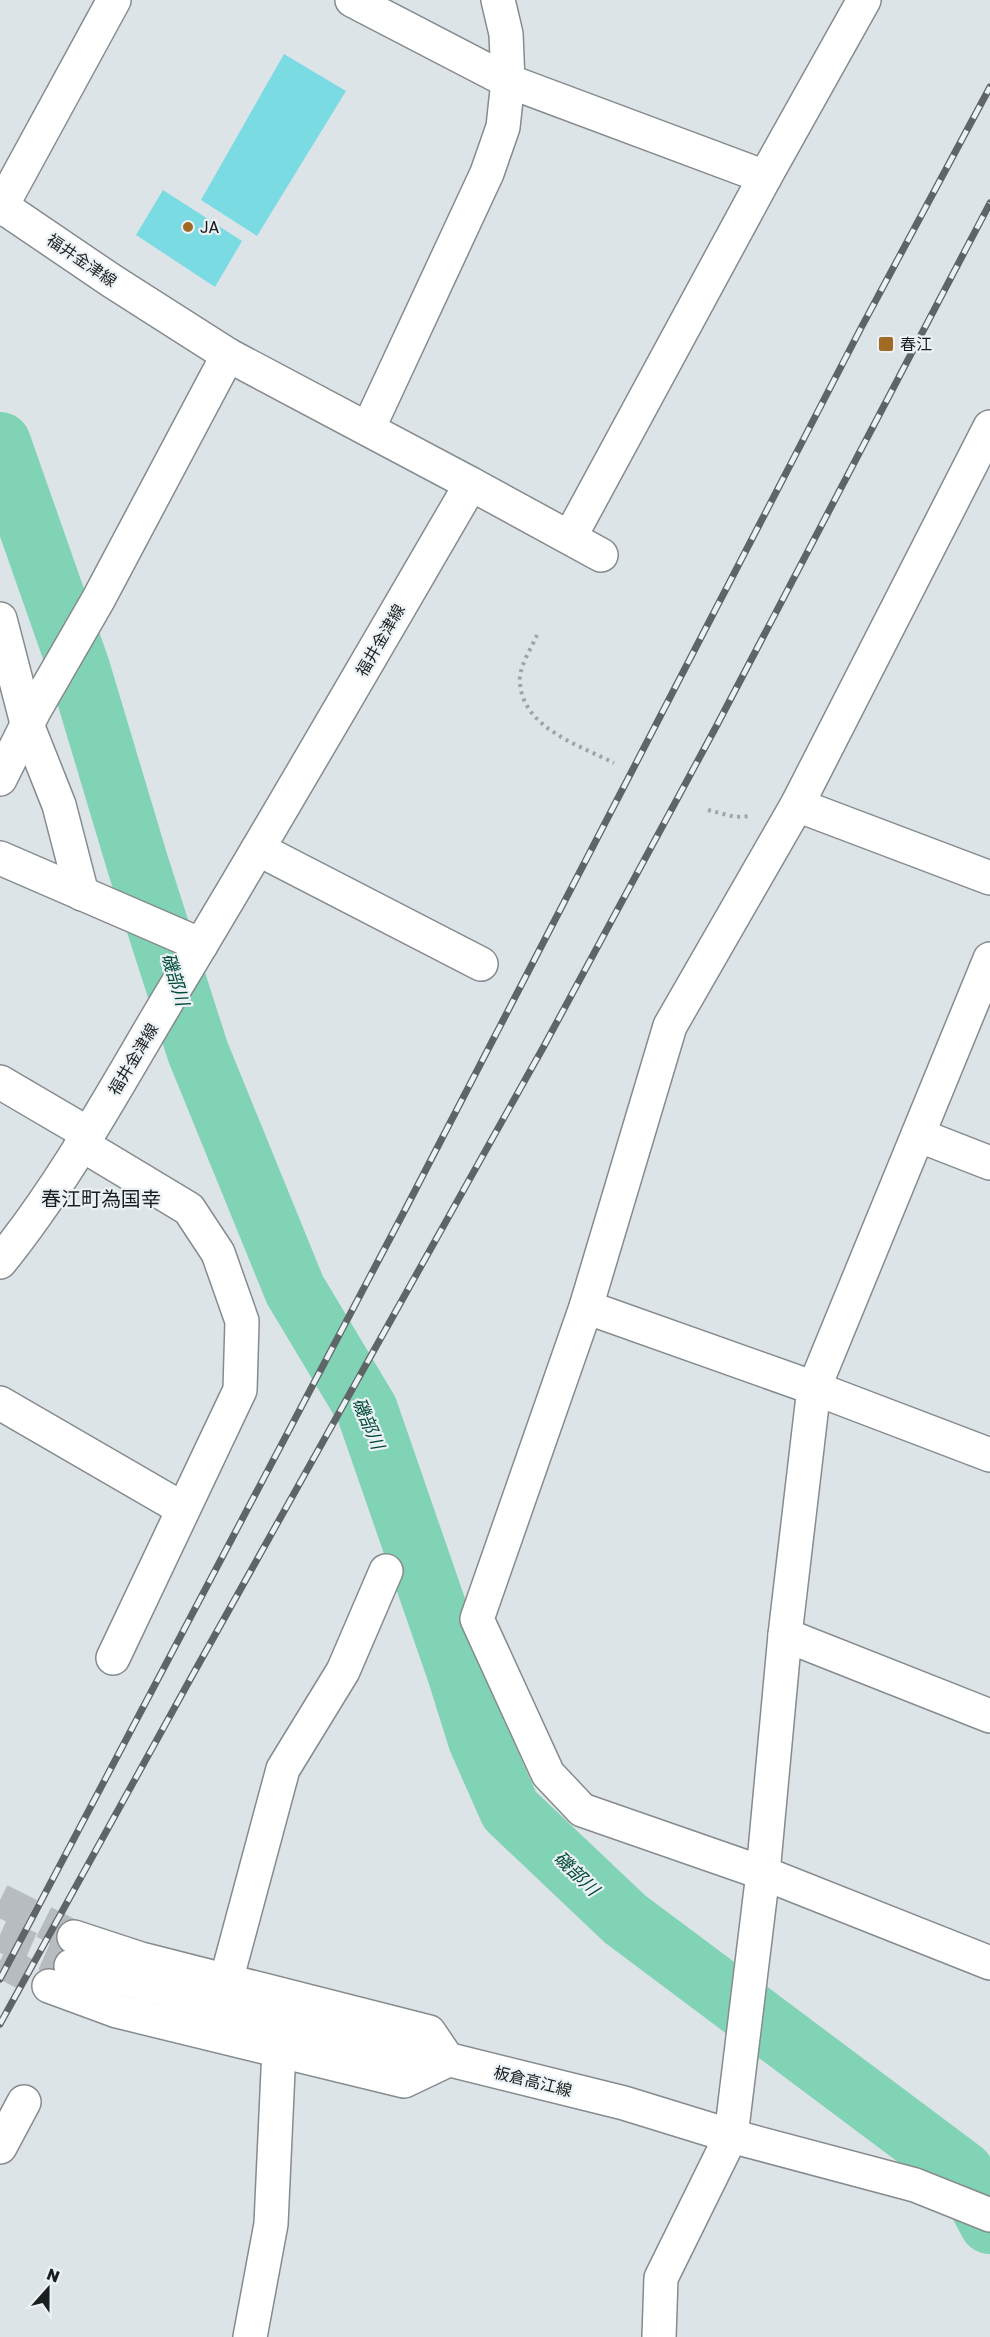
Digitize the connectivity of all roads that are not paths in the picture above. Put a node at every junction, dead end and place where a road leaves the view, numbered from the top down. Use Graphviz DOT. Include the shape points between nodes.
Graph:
graph roads {
  1 [pos="114,0"];
  2 [pos="352,0"];
  3 [pos="498,0"];
  4 [pos="864,0"];
  5 [pos="508,81"];
  6 [pos="765,177"];
  7 [pos="1,207"];
  8 [pos="228,355"];
  9 [pos="990,427"];
  10 [pos="368,429"];
  11 [pos="471,484"];
  12 [pos="570,537"];
  13 [pos="601,555"];
  14 [pos="0,619"];
  15 [pos="31,719"];
  16 [pos="0,779"];
  17 [pos="797,805"];
  18 [pos="258,849"];
  19 [pos="0,858"];
  20 [pos="990,878"];
  21 [pos="88,897"];
  22 [pos="201,945"];
  23 [pos="990,959"];
  24 [pos="481,963"];
  25 [pos="0,1082"];
  26 [pos="918,1135"];
  27 [pos="84,1138"];
  28 [pos="990,1163"];
  29 [pos="0,1262"];
  30 [pos="586,1307"];
  31 [pos="814,1388"];
  32 [pos="0,1403"];
  33 [pos="990,1455"];
  34 [pos="183,1509"];
  35 [pos="386,1571"];
  36 [pos="785,1635"];
  37 [pos="113,1658"];
  38 [pos="990,1716"];
  39 [pos="763,1873"];
  40 [pos="64,1963"];
  41 [pos="990,1964"];
  42 [pos="226,1981"];
  43 [pos="279,2049"];
  44 [pos="448,2060"];
  45 [pos="24,2102"];
  46 [pos="731,2136"];
  47 [pos="0,2147"];
  48 [pos="990,2214"];
  49 [pos="250,2337"];
  50 [pos="659,2337"];
  1 -- 7 [label="street"];
  2 -- 5 [label="street"];
  3 -- 5 [label="street" via="506,34"];
  4 -- 6 [label="street"];
  5 -- 6 [label="street"];
  5 -- 10 [label="street" via="502,127 487,173"];
  6 -- 12 [label="street"];
  7 -- 8 [label="street, 福井金津線"];
  8 -- 10 [label="street, 福井金津線"];
  8 -- 15 [label="street"];
  9 -- 17 [label="street"];
  10 -- 11 [label="street, 福井金津線"];
  11 -- 12 [label="street"];
  11 -- 18 [label="street, 福井金津線"];
  12 -- 13 [label="street"];
  14 -- 15 [label="street"];
  15 -- 16 [label="street"];
  15 -- 21 [label="street"];
  17 -- 20 [label="street"];
  17 -- 30 [label="street" via="670,1026"];
  18 -- 22 [label="street, 福井金津線"];
  18 -- 24 [label="street"];
  19 -- 21 [label="street"];
  21 -- 22 [label="street"];
  22 -- 27 [label="street, 福井金津線"];
  23 -- 26 [label="street"];
  25 -- 27 [label="street"];
  26 -- 28 [label="street"];
  26 -- 31 [label="street"];
  27 -- 29 [label="street, 福井金津線"];
  27 -- 34 [label="street" via="189,1209 218,1253 242,1321 240,1390"];
  30 -- 31 [label="street"];
  30 -- 39 [label="street" via="477,1619 548,1774 582,1810"];
  31 -- 33 [label="street"];
  31 -- 36 [label="street"];
  32 -- 34 [label="street"];
  34 -- 37 [label="street"];
  35 -- 42 [label="street" via="343,1671 283,1769"];
  36 -- 38 [label="street"];
  36 -- 39 [label="street"];
  39 -- 41 [label="street"];
  39 -- 46 [label="street"];
  40 -- 42 [label="street" via="141,1959"];
  40 -- 43 [label="street" via="117,2011"];
  40 -- 44 [label="street, 板倉高江線"];
  42 -- 44 [label="street" via="429,2032"];
  43 -- 44 [label="street" via="404,2081"];
  43 -- 49 [label="street" via="271,2224"];
  44 -- 46 [label="street, 板倉高江線" via="624,2103"];
  45 -- 47 [label="street"];
  46 -- 48 [label="street, 板倉高江線" via="915,2185"];
  46 -- 50 [label="street" via="661,2278"];
}
